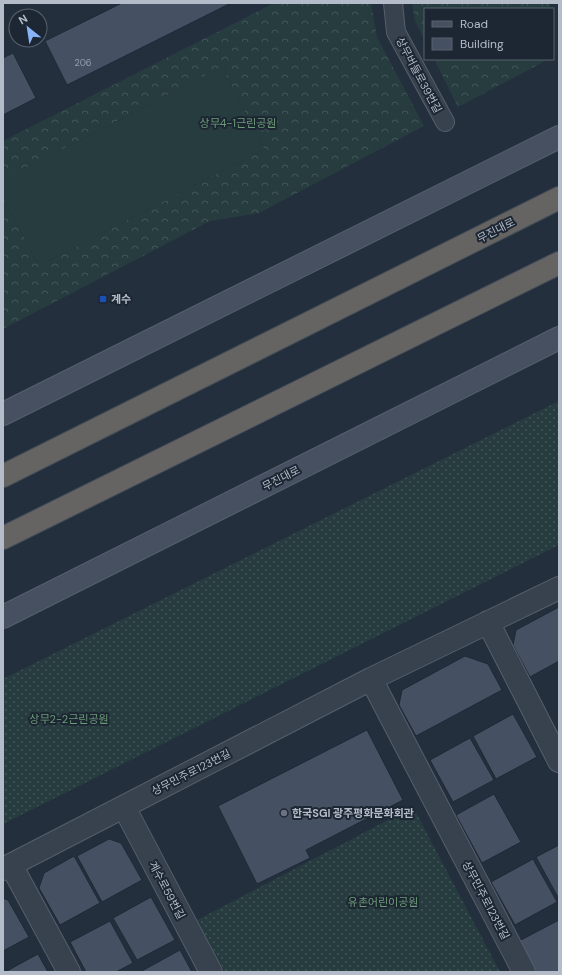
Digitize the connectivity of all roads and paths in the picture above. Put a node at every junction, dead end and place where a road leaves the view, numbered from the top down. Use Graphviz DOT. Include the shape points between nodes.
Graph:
graph roads {
  1 [pos="393,3"];
  2 [pos="445,122"];
  3 [pos="559,137"];
  4 [pos="559,198"];
  5 [pos="559,263"];
  6 [pos="559,338"];
  7 [pos="3,414"];
  8 [pos="3,476"];
  9 [pos="3,538"];
  10 [pos="559,588"];
  11 [pos="3,617"];
  12 [pos="488,622"];
  13 [pos="371,679"];
  14 [pos="559,761"];
  15 [pos="124,807"];
  16 [pos="7,867"];
  17 [pos="69,972"];
  18 [pos="211,972"];
  19 [pos="524,972"];
  1 -- 2 [label="street, 상무버들로39번길" via="396,32"];
  3 -- 7 [label="main road"];
  4 -- 8 [label="highway, 무진대로"];
  5 -- 9 [label="highway"];
  6 -- 11 [label="main road, 무진대로"];
  10 -- 12 [label="street, 상무민주로123번길"];
  12 -- 13 [label="street, 상무민주로123번길"];
  12 -- 14 [label="street"];
  13 -- 15 [label="street, 상무민주로123번길"];
  13 -- 19 [label="street, 상무민주로123번길"];
  15 -- 16 [label="street, 상무민주로123번길"];
  15 -- 18 [label="street, 계수로59번길"];
  16 -- 17 [label="street, 상무민주로123번길"];
}
